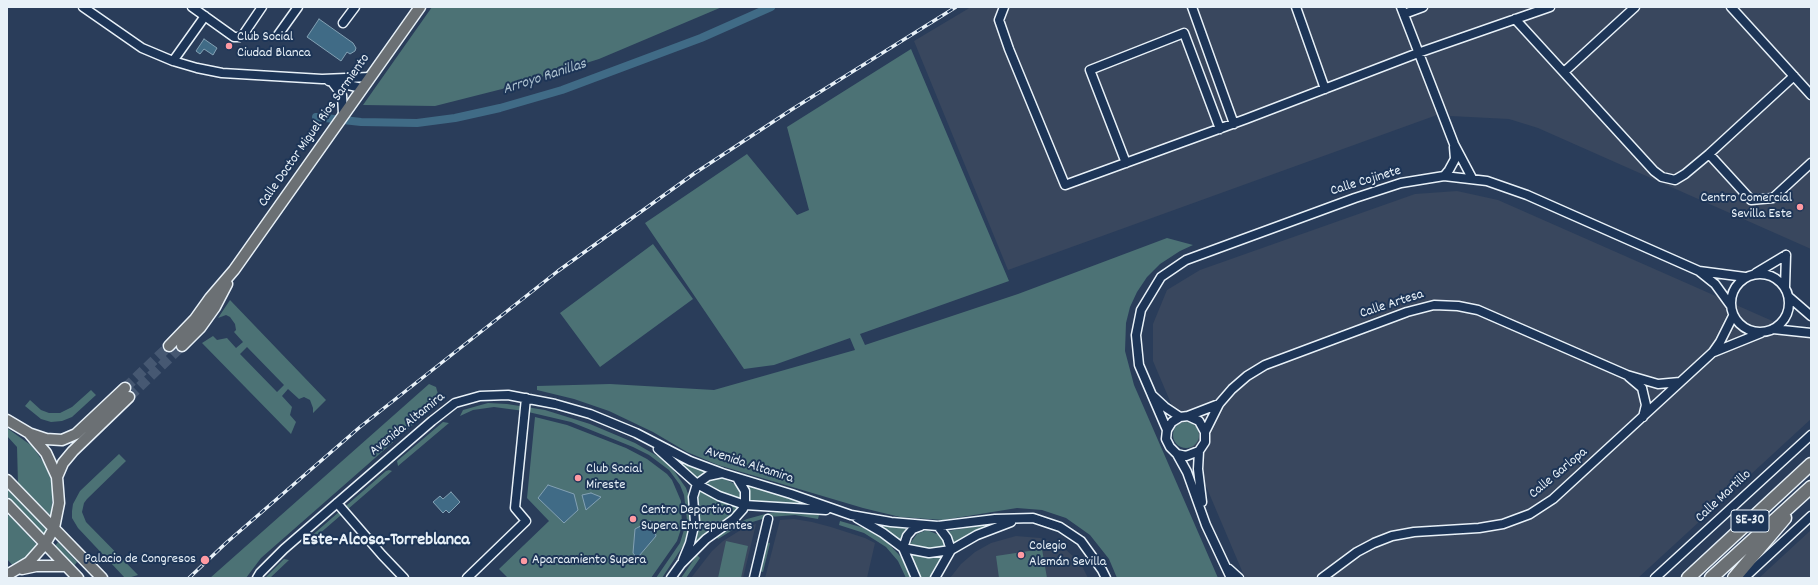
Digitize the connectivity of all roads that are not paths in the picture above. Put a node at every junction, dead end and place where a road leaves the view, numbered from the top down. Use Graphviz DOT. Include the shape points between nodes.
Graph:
graph roads {
  1 [pos="83,7"];
  2 [pos="192,7"];
  3 [pos="262,7"];
  4 [pos="298,7"];
  5 [pos="355,7"];
  6 [pos="420,7"];
  7 [pos="1004,7"];
  8 [pos="1192,7"];
  9 [pos="1296,7"];
  10 [pos="1423,7"];
  11 [pos="1550,7"];
  12 [pos="1635,7"];
  13 [pos="1731,7"];
  14 [pos="1403,11"];
  15 [pos="205,16"];
  16 [pos="1515,19"];
  17 [pos="343,23"];
  18 [pos="278,35"];
  19 [pos="1418,53"];
  20 [pos="173,61"];
  21 [pos="1564,72"];
  22 [pos="1794,76"];
  23 [pos="352,77"];
  24 [pos="370,77"];
  25 [pos="322,79"];
  26 [pos="332,82"];
  27 [pos="362,88"];
  28 [pos="1325,89"];
  29 [pos="1811,94"];
  30 [pos="343,114"];
  31 [pos="1234,124"];
  32 [pos="1220,129"];
  33 [pos="1454,144"];
  34 [pos="1708,154"];
  35 [pos="1126,163"];
  36 [pos="1811,163"];
  37 [pos="1444,176"];
  38 [pos="1472,178"];
  39 [pos="234,270"];
  40 [pos="1699,271"];
  41 [pos="1755,274"];
  42 [pos="1745,277"];
  43 [pos="1785,287"];
  44 [pos="1789,297"];
  45 [pos="1730,306"];
  46 [pos="1733,316"];
  47 [pos="1811,316"];
  48 [pos="1774,329"];
  49 [pos="1764,332"];
  50 [pos="1811,333"];
  51 [pos="169,346"];
  52 [pos="182,346"];
  53 [pos="1713,352"];
  54 [pos="1627,375"];
  55 [pos="1680,382"];
  56 [pos="1150,393"];
  57 [pos="526,398"];
  58 [pos="1219,404"];
  59 [pos="1184,416"];
  60 [pos="1642,418"];
  61 [pos="7,420"];
  62 [pos="1167,430"];
  63 [pos="1205,432"];
  64 [pos="29,433"];
  65 [pos="636,434"];
  66 [pos="1811,435"];
  67 [pos="1199,451"];
  68 [pos="1177,454"];
  69 [pos="1811,464"];
  70 [pos="722,473"];
  71 [pos="57,478"];
  72 [pos="737,478"];
  73 [pos="7,480"];
  74 [pos="697,484"];
  75 [pos="1811,487"];
  76 [pos="1801,496"];
  77 [pos="337,503"];
  78 [pos="7,504"];
  79 [pos="745,505"];
  80 [pos="833,510"];
  81 [pos="851,515"];
  82 [pos="1811,516"];
  83 [pos="768,519"];
  84 [pos="1019,519"];
  85 [pos="1206,525"];
  86 [pos="922,526"];
  87 [pos="938,526"];
  88 [pos="54,528"];
  89 [pos="45,544"];
  90 [pos="903,548"];
  91 [pos="952,550"];
  92 [pos="1343,562"];
  93 [pos="681,564"];
  94 [pos="1224,564"];
  95 [pos="66,566"];
  96 [pos="20,569"];
  97 [pos="7,575"];
  98 [pos="78,578"];
  99 [pos="102,578"];
  100 [pos="257,578"];
  101 [pos="404,578"];
  102 [pos="467,578"];
  103 [pos="671,578"];
  104 [pos="754,578"];
  105 [pos="916,578"];
  106 [pos="935,578"];
  107 [pos="1106,578"];
  108 [pos="1231,578"];
  109 [pos="1239,578"];
  110 [pos="1322,578"];
  111 [pos="1330,578"];
  112 [pos="1655,578"];
  113 [pos="1688,578"];
  114 [pos="1711,578"];
  115 [pos="1734,578"];
  116 [pos="1744,578"];
  1 -- 20 [label="street" via="142,48"];
  2 -- 15 [label="street"];
  3 -- 15 [label="street" via="239,37 234,37"];
  4 -- 18 [label="street"];
  5 -- 17 [label="street"];
  6 -- 24 [label="main road, Calle Doctor Miguel Rios Sarmiento"];
  7 -- 35 [label="street" via="999,20 1006,42 1066,185"];
  8 -- 31 [label="street"];
  9 -- 28 [label="street"];
  10 -- 14 [label="street"];
  11 -- 16 [label="street"];
  12 -- 21 [label="street"];
  13 -- 22 [label="street"];
  14 -- 19 [label="street"];
  15 -- 20 [label="street"];
  16 -- 19 [label="street"];
  16 -- 21 [label="street"];
  19 -- 28 [label="street"];
  19 -- 33 [label="street"];
  20 -- 25 [label="street" via="222,73"];
  21 -- 34 [label="street" via="1662,177 1675,180"];
  22 -- 29 [label="street"];
  22 -- 34 [label="street"];
  23 -- 24 [label="street"];
  23 -- 25 [label="street"];
  23 -- 27 [label="street"];
  24 -- 27 [label="main road, Calle Doctor Miguel Rios Sarmiento"];
  25 -- 26 [label="street"];
  26 -- 27 [label="street"];
  26 -- 30 [label="street" via="342,95"];
  27 -- 30 [label="main road, Calle Doctor Miguel Rios Sarmiento"];
  28 -- 31 [label="street"];
  30 -- 39 [label="main road, Calle Doctor Miguel Rios Sarmiento"];
  31 -- 32 [label="street"];
  32 -- 35 [label="street"];
  32 -- 35 [label="street" via="1184,33 1090,70"];
  33 -- 37 [label="street" via="1455,159"];
  33 -- 38 [label="street"];
  34 -- 36 [label="street" via="1751,200 1773,198"];
  37 -- 38 [label="street, Calle Cojinete"];
  37 -- 56 [label="street, Calle Cojinete" via="1401,183 1355,198 1186,260 1161,277 1140,310 1136,335 1139,365"];
  38 -- 40 [label="street, Calle Cojinete" via="1527,195"];
  39 -- 51 [label="main road, Calle Doctor Miguel Rios Sarmiento"];
  39 -- 52 [label="main road, Calle Doctor Miguel Rios Sarmiento" via="215,307 200,328"];
  40 -- 42 [label="street, Calle Cojinete"];
  40 -- 45 [label="street, Calle Cojinete" via="1715,284"];
  41 -- 42 [label="street"];
  41 -- 43 [label="street" via="1778,279"];
  41 -- 43 [label="street" via="1786,255"];
  42 -- 45 [label="street" via="1737,283 1732,292"];
  43 -- 44 [label="street"];
  44 -- 47 [label="street"];
  44 -- 48 [label="street" via="1786,317"];
  45 -- 46 [label="street"];
  46 -- 49 [label="street" via="1744,328"];
  46 -- 53 [label="street, Calle Garlopa"];
  48 -- 49 [label="street"];
  48 -- 50 [label="street"];
  49 -- 53 [label="street, Calle Garlopa"];
  53 -- 55 [label="street, Calle Garlopa"];
  54 -- 55 [label="street, Calle Artesa" via="1658,384"];
  54 -- 58 [label="street, Calle Artesa" via="1478,310 1434,305 1407,312 1265,365 1247,376"];
  54 -- 60 [label="street, Calle Artesa" via="1642,388 1646,405"];
  55 -- 60 [label="street, Calle Garlopa"];
  56 -- 59 [label="street, Calle Cojinete" via="1165,406"];
  56 -- 62 [label="street, Calle Cojinete"];
  57 -- 65 [label="street, Avenida Altamira" via="590,414"];
  57 -- 77 [label="street, Avenida Altamira" via="480,396 455,402"];
  57 -- 102 [label="street" via="515,508 526,521"];
  58 -- 59 [label="street, Calle Artesa"];
  58 -- 63 [label="street, Calle Artesa"];
  59 -- 62 [label="street" via="1172,422"];
  59 -- 63 [label="street" via="1199,421"];
  60 -- 92 [label="street, Calle Garlopa" via="1553,500 1530,514 1503,524 1479,528 1392,536 1374,543"];
  61 -- 64 [label="main road"];
  62 -- 68 [label="street" via="1166,439"];
  63 -- 67 [label="street" via="1204,442"];
  64 -- 71 [label="main road" via="46,453"];
  64 -- 71 [label="main road" via="46,439 62,440 76,434 127,393 73,451"];
  65 -- 70 [label="street, Avenida Altamira" via="690,461"];
  65 -- 74 [label="street, Avenida Altamira" via="666,455"];
  66 -- 112 [label="street, Calle Martillo"];
  67 -- 68 [label="street" via="1186,456"];
  67 -- 85 [label="street" via="1198,469"];
  68 -- 85 [label="street" via="1187,472"];
  69 -- 113 [label="highway, SE-30"];
  70 -- 72 [label="street, Avenida Altamira"];
  70 -- 74 [label="street" via="708,476"];
  71 -- 88 [label="main road" via="59,503"];
  72 -- 79 [label="street" via="745,491"];
  72 -- 80 [label="street, Avenida Altamira"];
  73 -- 88 [label="main road"];
  74 -- 79 [label="street, Avenida Altamira" via="718,496"];
  74 -- 93 [label="street" via="693,497 695,522"];
  75 -- 76 [label="highway, SE-30"];
  76 -- 114 [label="highway, SE-30"];
  76 -- 115 [label="highway" via="1776,530"];
  77 -- 100 [label="street, Avenida Altamira" via="284,549"];
  77 -- 101 [label="street"];
  78 -- 89 [label="main road"];
  79 -- 80 [label="street, Avenida Altamira"];
  79 -- 93 [label="street" via="734,519 706,539"];
  80 -- 81 [label="street, Avenida Altamira"];
  81 -- 86 [label="street, Avenida Altamira"];
  81 -- 90 [label="street, Avenida Altamira"];
  82 -- 116 [label="street"];
  83 -- 104 [label="street"];
  84 -- 87 [label="street, Avenida Altamira" via="995,519"];
  84 -- 91 [label="street, Avenida Altamira" via="977,535"];
  84 -- 107 [label="street, Avenida Altamira" via="1034,518 1060,527 1081,541"];
  85 -- 94 [label="street"];
  86 -- 87 [label="street, Avenida Altamira"];
  86 -- 90 [label="street" via="913,529 907,536"];
  87 -- 91 [label="street"];
  88 -- 89 [label="main road"];
  88 -- 99 [label="main road"];
  89 -- 95 [label="main road"];
  89 -- 96 [label="main road" via="38,554"];
  90 -- 91 [label="street, Avenida Altamira" via="929,553"];
  90 -- 105 [label="street"];
  91 -- 106 [label="street"];
  92 -- 110 [label="street, Calle Garlopa"];
  92 -- 111 [label="street, Calle Garlopa"];
  93 -- 103 [label="street"];
  94 -- 108 [label="street"];
  94 -- 109 [label="street"];
  95 -- 96 [label="main road"];
  95 -- 98 [label="main road"];
  96 -- 97 [label="main road"];
}
